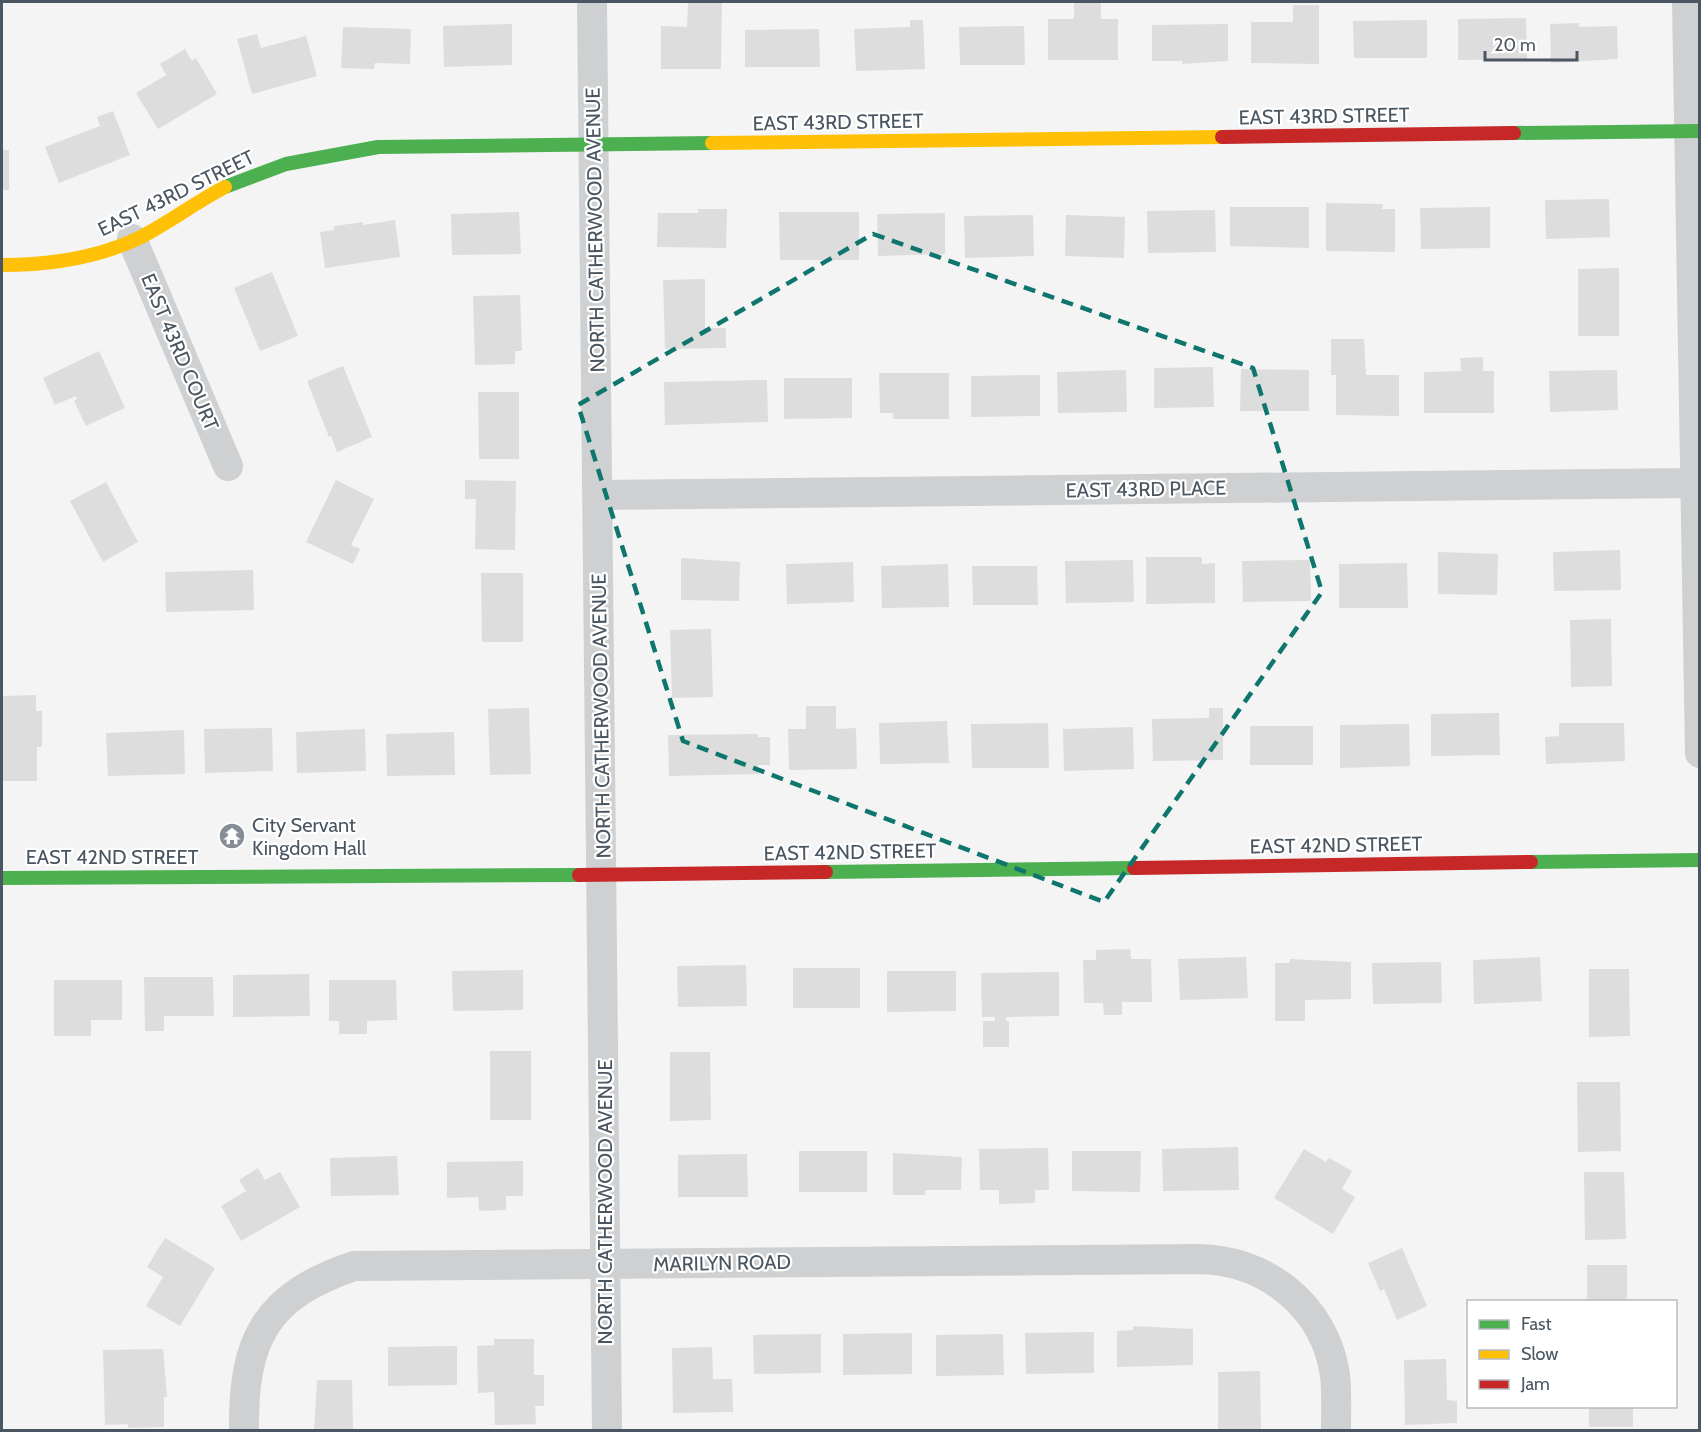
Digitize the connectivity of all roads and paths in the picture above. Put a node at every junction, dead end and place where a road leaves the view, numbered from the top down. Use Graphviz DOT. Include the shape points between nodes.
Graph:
graph roads {
  1 [pos="592,2"];
  2 [pos="1687,2"];
  3 [pos="1694,131"];
  4 [pos="594,145"];
  5 [pos="132,239"];
  6 [pos="2,266"];
  7 [pos="228,466"];
  8 [pos="1694,483"];
  9 [pos="598,495"];
  10 [pos="1700,753"];
  11 [pos="1700,860"];
  12 [pos="603,875"];
  13 [pos="2,878"];
  14 [pos="606,1264"];
  15 [pos="244,1431"];
  16 [pos="607,1431"];
  17 [pos="1336,1431"];
  1 -- 4 [label="street, NORTH CATHERWOOD AVENUE"];
  2 -- 3 [label="street"];
  3 -- 4 [label="street, EAST 43RD STREET"];
  3 -- 8 [label="street"];
  4 -- 5 [label="street, EAST 43RD STREET" via="378,147 305,158 234,183"];
  4 -- 9 [label="street, NORTH CATHERWOOD AVENUE"];
  5 -- 6 [label="street, EAST 43RD STREET" via="71,260"];
  5 -- 7 [label="street, EAST 43RD COURT"];
  8 -- 9 [label="street, EAST 43RD PLACE"];
  8 -- 10 [label="street"];
  9 -- 12 [label="street, NORTH CATHERWOOD AVENUE"];
  11 -- 12 [label="street, EAST 42ND STREET"];
  12 -- 13 [label="street, EAST 42ND STREET"];
  12 -- 14 [label="street, NORTH CATHERWOOD AVENUE"];
  14 -- 15 [label="street, MARILYN ROAD" via="378,1264 330,1273 297,1291 261,1332 251,1355 244,1392"];
  14 -- 16 [label="street, NORTH CATHERWOOD AVENUE"];
  14 -- 17 [label="street, MARILYN ROAD" via="1211,1259 1234,1262 1294,1294 1308,1311 1323,1336 1334,1373"];
}
